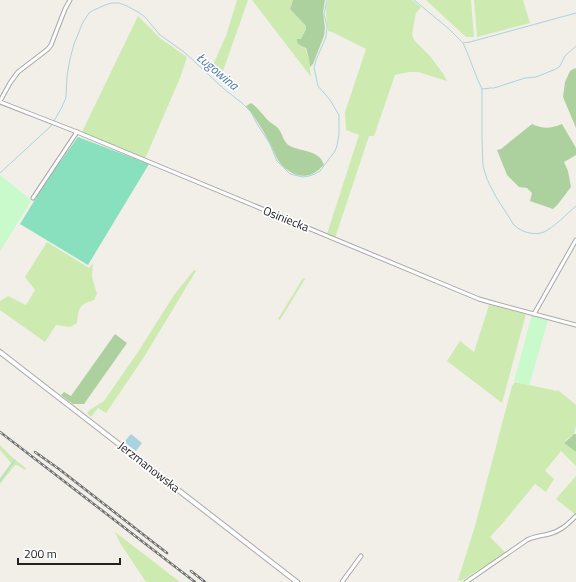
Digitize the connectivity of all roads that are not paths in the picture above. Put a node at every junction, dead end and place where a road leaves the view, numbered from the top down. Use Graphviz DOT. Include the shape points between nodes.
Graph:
graph roads {
  1 [pos="70,0"];
  2 [pos="0,101"];
  3 [pos="77,132"];
  4 [pos="33,198"];
  5 [pos="576,240"];
  6 [pos="534,314"];
  7 [pos="576,325"];
  8 [pos="0,352"];
  9 [pos="576,516"];
  10 [pos="361,556"];
  11 [pos="298,582"];
  12 [pos="342,582"];
  13 [pos="466,582"];
  1 -- 2 [label="street" via="48,50 18,72"];
  2 -- 3 [label="street, Osiniecka"];
  3 -- 4 [label="street"];
  3 -- 6 [label="street, Osiniecka" via="462,292 493,304"];
  5 -- 6 [label="street"];
  6 -- 7 [label="street, Osiniecka"];
  8 -- 11 [label="street, Jerzmanowska"];
  9 -- 13 [label="street" via="565,528 557,532 527,540"];
  10 -- 12 [label="street"];
}
